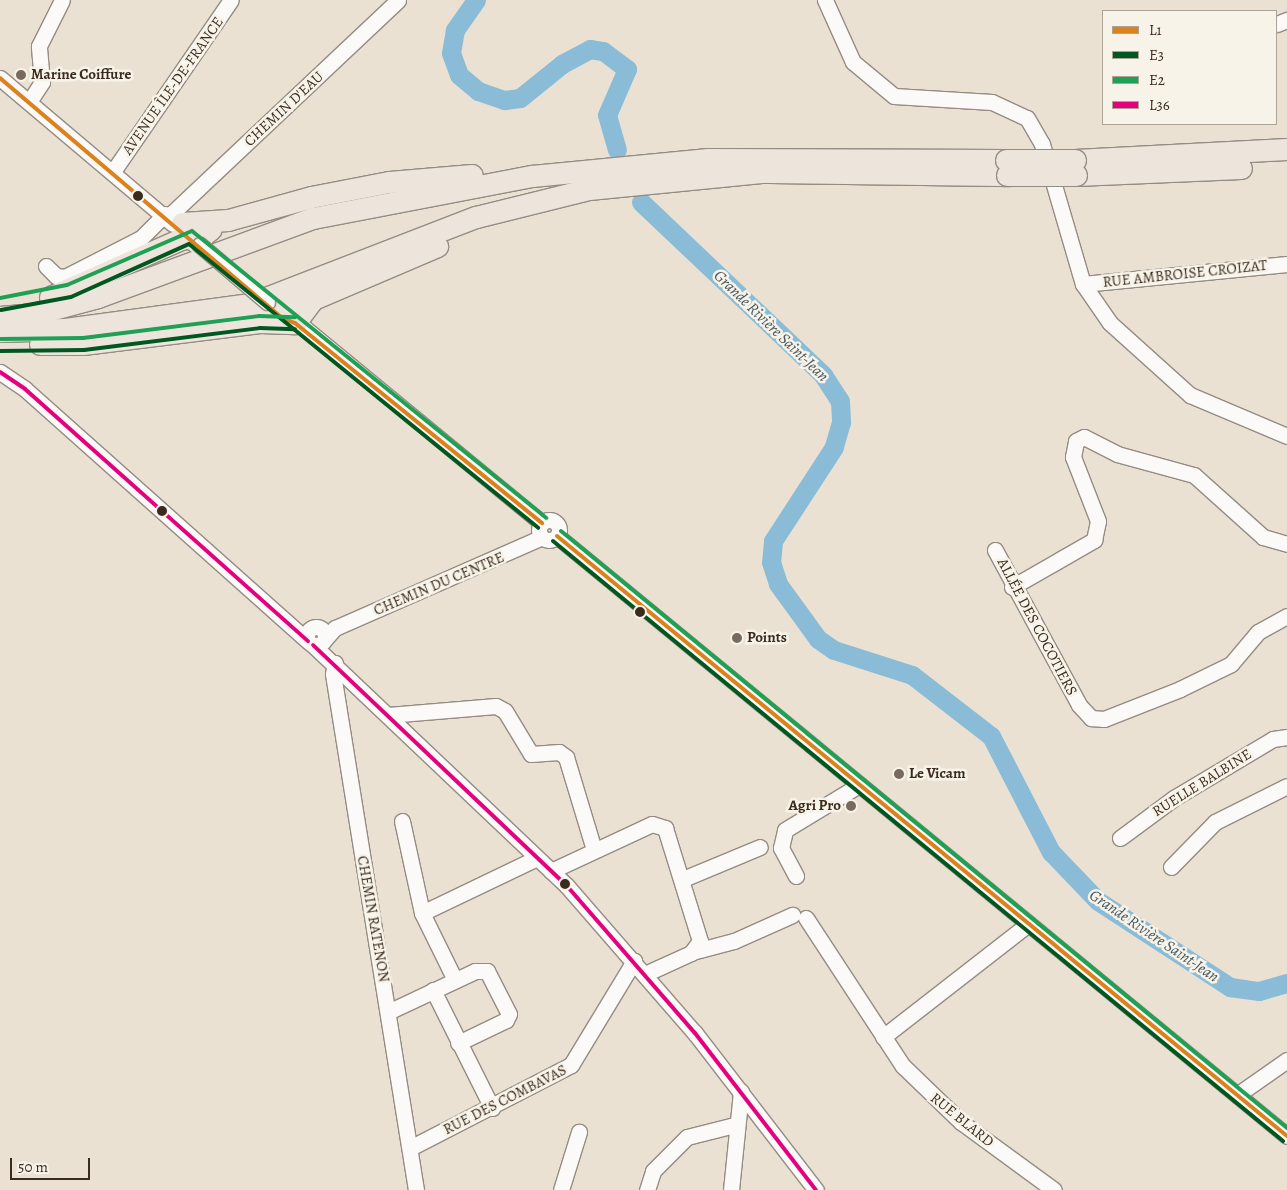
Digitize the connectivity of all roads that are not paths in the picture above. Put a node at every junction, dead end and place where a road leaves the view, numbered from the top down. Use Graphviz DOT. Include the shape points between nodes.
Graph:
graph roads {
  1 [pos="62,0"];
  2 [pos="231,0"];
  3 [pos="398,0"];
  4 [pos="825,0"];
  5 [pos="0,78"];
  6 [pos="30,102"];
  7 [pos="1287,149"];
  8 [pos="1287,164"];
  9 [pos="1007,168"];
  10 [pos="1076,168"];
  11 [pos="114,170"];
  12 [pos="532,176"];
  13 [pos="681,177"];
  14 [pos="179,227"];
  15 [pos="1287,264"];
  16 [pos="46,266"];
  17 [pos="1083,284"];
  18 [pos="313,299"];
  19 [pos="0,304"];
  20 [pos="266,310"];
  21 [pos="0,317"];
  22 [pos="295,323"];
  23 [pos="0,330"];
  24 [pos="0,345"];
  25 [pos="0,372"];
  26 [pos="1287,436"];
  27 [pos="547,532"];
  28 [pos="1287,544"];
  29 [pos="995,550"];
  30 [pos="1012,587"];
  31 [pos="1287,616"];
  32 [pos="321,641"];
  33 [pos="388,715"];
  34 [pos="1287,737"];
  35 [pos="859,785"];
  36 [pos="1287,786"];
  37 [pos="402,821"];
  38 [pos="1120,838"];
  39 [pos="760,847"];
  40 [pos="594,850"];
  41 [pos="538,858"];
  42 [pos="1171,867"];
  43 [pos="551,870"];
  44 [pos="796,876"];
  45 [pos="683,879"];
  46 [pos="422,913"];
  47 [pos="1028,924"];
  48 [pos="691,953"];
  49 [pos="634,961"];
  50 [pos="645,974"];
  51 [pos="455,980"];
  52 [pos="433,990"];
  53 [pos="388,1012"];
  54 [pos="883,1037"];
  55 [pos="458,1043"];
  56 [pos="1287,1060"];
  57 [pos="741,1092"];
  58 [pos="1238,1095"];
  59 [pos="492,1108"];
  60 [pos="734,1125"];
  61 [pos="579,1132"];
  62 [pos="1287,1136"];
  63 [pos="410,1148"];
  64 [pos="416,1190"];
  65 [pos="561,1190"];
  66 [pos="648,1190"];
  67 [pos="730,1190"];
  68 [pos="816,1190"];
  69 [pos="1054,1190"];
  1 -- 6 [label="street" via="39,46 42,82"];
  2 -- 11 [label="street, AVENUE ÎLE-DE-FRANCE"];
  3 -- 14 [label="street, CHEMIN D'EAU"];
  4 -- 17 [label="street" via="853,62 894,96 992,102 1013,108 1036,130"];
  5 -- 6 [label="street, AVENUE ÎLE-DE-FRANCE"];
  6 -- 11 [label="street, AVENUE ÎLE-DE-FRANCE"];
  7 -- 10 [label="highway"];
  8 -- 10 [label="highway"];
  9 -- 10 [label="highway, bridge"];
  9 -- 12 [label="highway" via="727,158"];
  9 -- 13 [label="highway" via="825,170"];
  11 -- 14 [label="street, AVENUE ÎLE-DE-FRANCE"];
  12 -- 14 [label="highway" via="498,173 389,182 228,220 202,236"];
  12 -- 21 [label="highway" via="313,218 98,298 34,314"];
  13 -- 18 [label="highway" via="479,229"];
  13 -- 23 [label="highway" via="589,189 476,217 250,304 65,329"];
  14 -- 16 [label="street, CHEMIN D'EAU" via="142,238 65,277 56,276"];
  14 -- 19 [label="highway" via="160,247 69,291"];
  14 -- 20 [label="street, AVENUE ÎLE-DE-FRANCE, bridge"];
  15 -- 17 [label="street, RUE AMBROISE CROIZAT"];
  17 -- 26 [label="street" via="1110,323 1190,395"];
  18 -- 20 [label="highway"];
  18 -- 22 [label="highway"];
  20 -- 22 [label="highway"];
  20 -- 24 [label="highway" via="83,344"];
  22 -- 27 [label="street"];
  25 -- 32 [label="street" via="25,388 291,625"];
  27 -- 32 [label="street, CHEMIN DU CENTRE"];
  27 -- 35 [label="street"];
  28 -- 30 [label="street" via="1262,537 1194,475 1117,454 1084,437 1076,441 1073,457 1098,521 1094,540"];
  29 -- 30 [label="street, ALLÉE DES COCOTIERS"];
  30 -- 31 [label="street, ALLÉE DES COCOTIERS" via="1078,705 1091,718 1104,718 1180,689 1231,664 1248,648 1254,635"];
  32 -- 33 [label="street"];
  32 -- 53 [label="street, CHEMIN RATENON" via="332,674"];
  33 -- 40 [label="street" via="496,706 505,710 531,754 559,752 566,758"];
  33 -- 41 [label="street"];
  34 -- 38 [label="street, RUELLE BALBINE" via="1273,739 1182,793"];
  35 -- 44 [label="street" via="785,830 781,848"];
  35 -- 47 [label="street"];
  36 -- 42 [label="street" via="1215,822"];
  37 -- 46 [label="street"];
  39 -- 45 [label="street"];
  40 -- 43 [label="street"];
  40 -- 45 [label="street" via="660,824 672,838"];
  41 -- 43 [label="street"];
  41 -- 46 [label="street"];
  43 -- 49 [label="street"];
  45 -- 48 [label="street" via="700,935"];
  46 -- 51 [label="street"];
  47 -- 54 [label="street"];
  47 -- 58 [label="street"];
  48 -- 50 [label="street, RUE BLARD"];
  48 -- 54 [label="street, RUE BLARD" via="734,941 799,916"];
  49 -- 50 [label="street"];
  49 -- 59 [label="street, RUE DES COMBAVAS" via="571,1065"];
  50 -- 57 [label="street"];
  51 -- 52 [label="street"];
  51 -- 55 [label="street" via="487,971 509,1014 506,1020"];
  52 -- 53 [label="street"];
  52 -- 55 [label="street"];
  53 -- 63 [label="street, CHEMIN RATENON"];
  54 -- 69 [label="street, RUE BLARD" via="902,1066 941,1105"];
  55 -- 59 [label="street"];
  56 -- 58 [label="street"];
  57 -- 60 [label="street"];
  57 -- 68 [label="street"];
  58 -- 62 [label="street"];
  59 -- 63 [label="street, RUE DES COMBAVAS"];
  60 -- 66 [label="street" via="688,1137 654,1172"];
  60 -- 67 [label="street"];
  61 -- 65 [label="street"];
  63 -- 64 [label="street, CHEMIN RATENON"];
}
